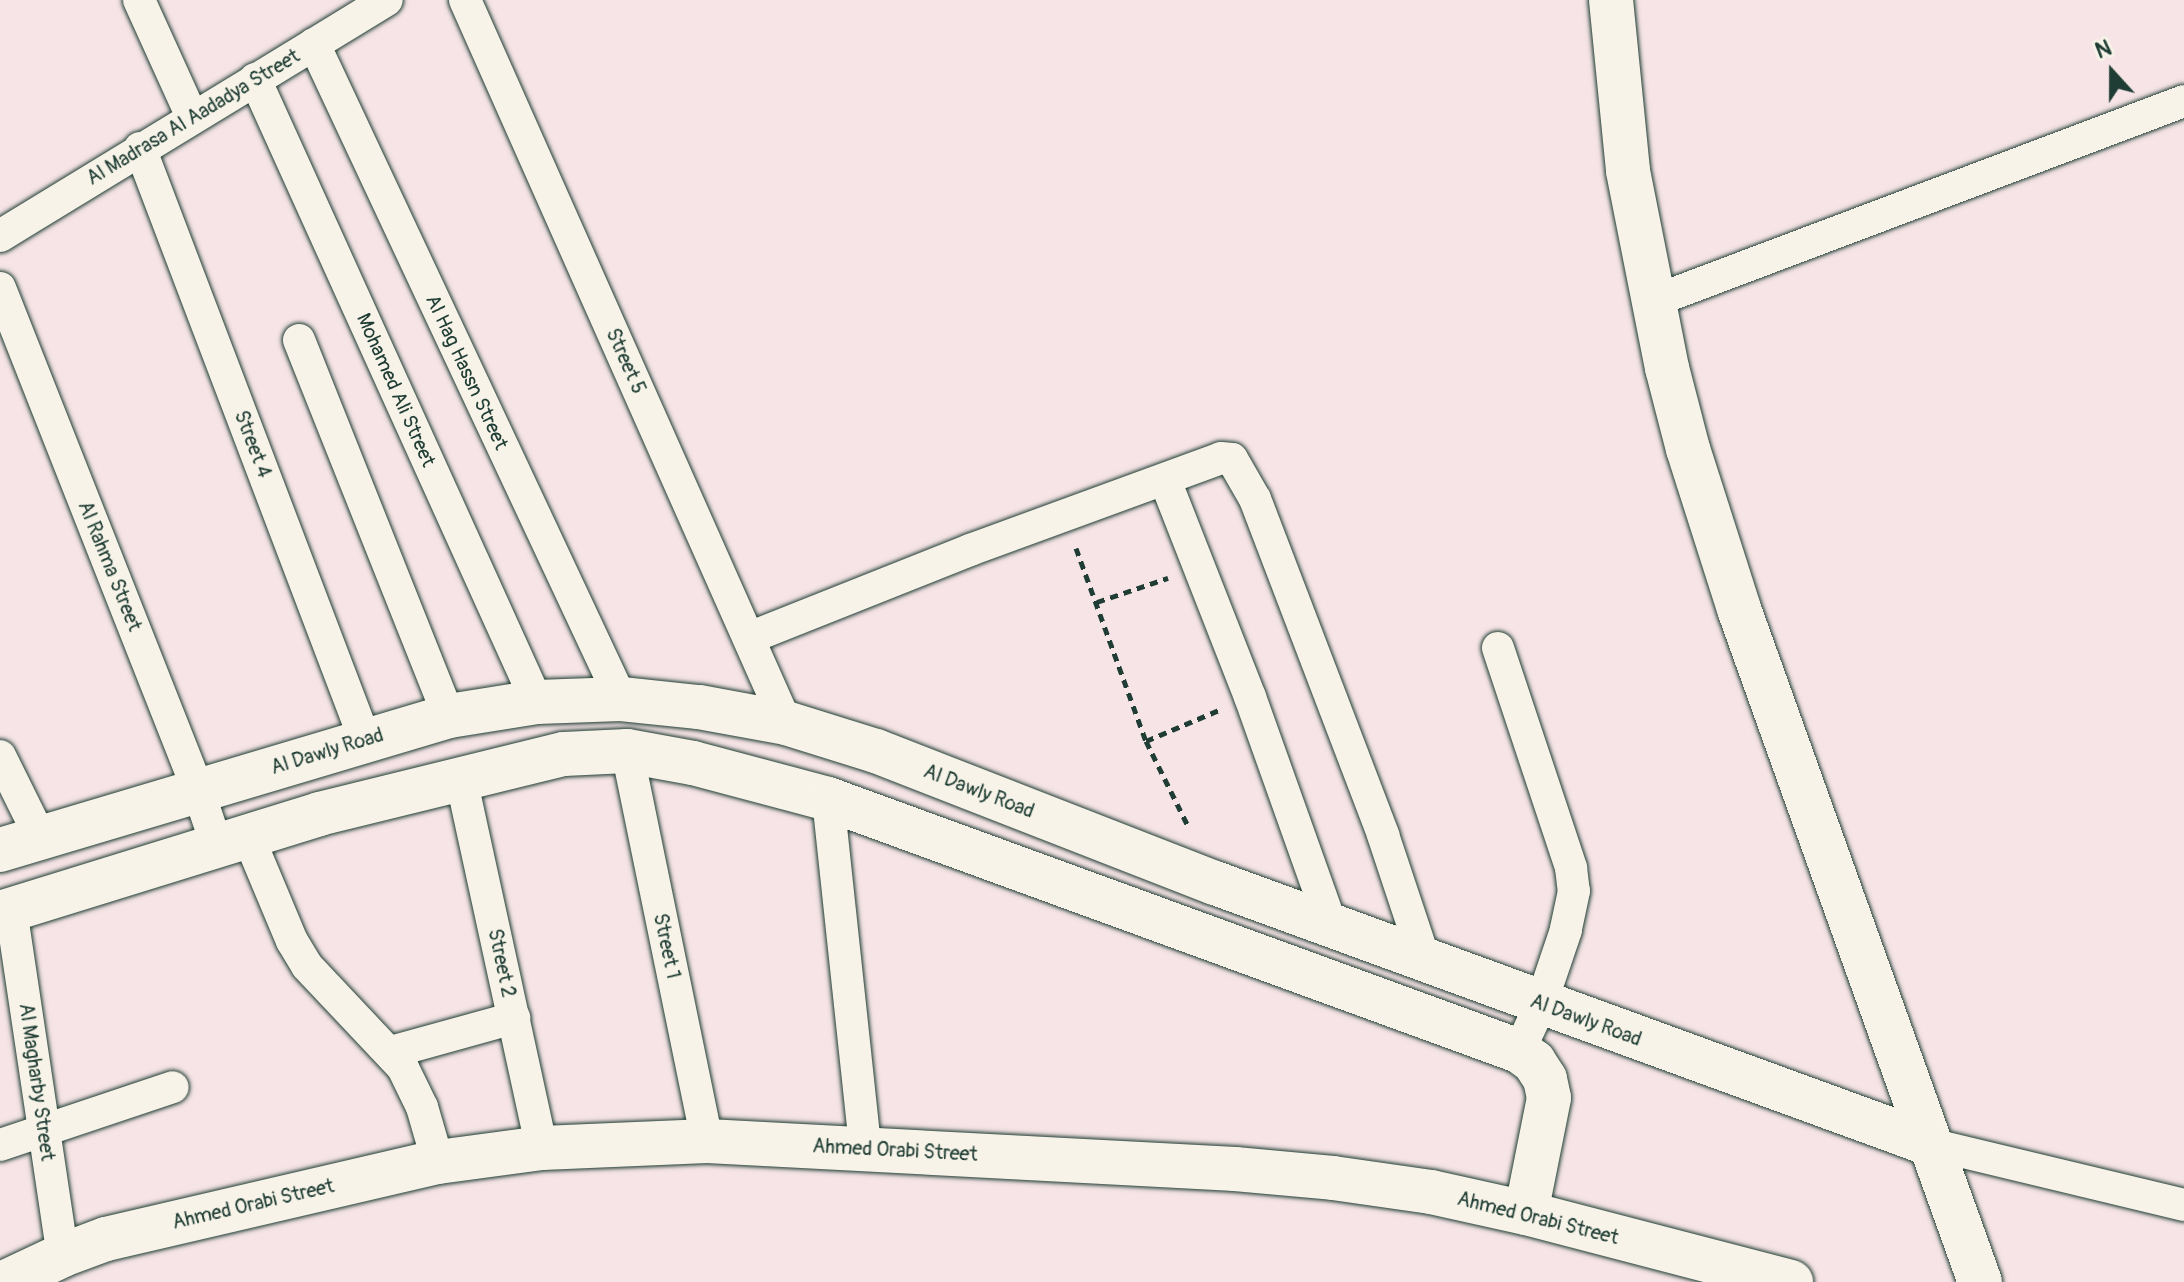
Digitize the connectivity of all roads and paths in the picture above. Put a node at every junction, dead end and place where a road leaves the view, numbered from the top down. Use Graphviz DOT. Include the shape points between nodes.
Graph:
graph roads {
  1 [pos="139,0"];
  2 [pos="465,0"];
  3 [pos="1611,0"];
  4 [pos="382,1"];
  5 [pos="314,44"];
  6 [pos="255,79"];
  7 [pos="2184,101"];
  8 [pos="192,117"];
  9 [pos="140,148"];
  10 [pos="0,236"];
  11 [pos="0,288"];
  12 [pos="1654,301"];
  13 [pos="299,340"];
  14 [pos="1165,480"];
  15 [pos="1064,517"];
  16 [pos="1197,568"];
  17 [pos="1097,602"];
  18 [pos="749,638"];
  19 [pos="1498,648"];
  20 [pos="1250,697"];
  21 [pos="621,699"];
  22 [pos="537,702"];
  23 [pos="449,716"];
  24 [pos="786,723"];
  25 [pos="365,740"];
  26 [pos="1146,741"];
  27 [pos="627,751"];
  28 [pos="0,756"];
  29 [pos="461,778"];
  30 [pos="198,790"];
  31 [pos="828,799"];
  32 [pos="232,841"];
  33 [pos="20,844"];
  34 [pos="1215,883"];
  35 [pos="6,911"];
  36 [pos="1332,927"];
  37 [pos="1425,961"];
  38 [pos="1541,1004"];
  39 [pos="514,1018"];
  40 [pos="1519,1051"];
  41 [pos="391,1052"];
  42 [pos="173,1087"];
  43 [pos="44,1131"];
  44 [pos="707,1141"];
  45 [pos="1930,1144"];
  46 [pos="0,1145"];
  47 [pos="542,1148"];
  48 [pos="865,1148"];
  49 [pos="438,1162"];
  50 [pos="2184,1205"];
  51 [pos="1526,1213"];
  52 [pos="63,1255"];
  53 [pos="6,1282"];
  54 [pos="1791,1282"];
  55 [pos="1980,1282"];
  1 -- 8 [label="street"];
  2 -- 18 [label="street, Street 5"];
  3 -- 12 [label="street" via="1628,171"];
  4 -- 5 [label="street, Al Madrasa Al Aadadya Street"];
  5 -- 6 [label="street, Al Madrasa Al Aadadya Street"];
  5 -- 21 [label="street, Al Hag Hassn Street"];
  6 -- 8 [label="street, Al Madrasa Al Aadadya Street"];
  6 -- 22 [label="street, Mohamed Ali Street"];
  7 -- 12 [label="street"];
  8 -- 9 [label="street, Al Madrasa Al Aadadya Street"];
  9 -- 10 [label="street, Al Madrasa Al Aadadya Street"];
  9 -- 25 [label="street, Street 4"];
  11 -- 30 [label="street, Al Rahma Street"];
  12 -- 45 [label="street" via="1712,530"];
  13 -- 23 [label="street"];
  14 -- 15 [label="street"];
  14 -- 16 [label="street"];
  14 -- 37 [label="street" via="1221,458 1232,459 1241,469 1383,835"];
  15 -- 17 [label="path"];
  15 -- 18 [label="street"];
  16 -- 17 [label="path"];
  16 -- 20 [label="street"];
  17 -- 26 [label="path"];
  18 -- 24 [label="street, Street 5"];
  19 -- 38 [label="street" via="1571,868 1574,891"];
  20 -- 26 [label="path"];
  20 -- 36 [label="street"];
  21 -- 22 [label="street, Al Dawly Road"];
  21 -- 24 [label="street, Al Dawly Road"];
  22 -- 23 [label="street, Al Dawly Road"];
  23 -- 25 [label="street, Al Dawly Road"];
  24 -- 34 [label="street, Al Dawly Road" via="876,751"];
  25 -- 30 [label="street, Al Dawly Road"];
  26 -- 34 [label="path"];
  27 -- 29 [label="street" via="564,754"];
  27 -- 31 [label="street"];
  27 -- 44 [label="street, Street 1"];
  28 -- 33 [label="street"];
  29 -- 32 [label="street"];
  29 -- 39 [label="street, Street 2"];
  30 -- 32 [label="street, Al Rahma Street"];
  30 -- 33 [label="street, Al Dawly Road"];
  31 -- 40 [label="street"];
  31 -- 48 [label="street"];
  32 -- 35 [label="street"];
  32 -- 41 [label="street, Al Rahma Street" via="307,966"];
  34 -- 36 [label="street, Al Dawly Road"];
  35 -- 43 [label="street, Al Magharby Street"];
  36 -- 37 [label="street, Al Dawly Road"];
  37 -- 38 [label="street, Al Dawly Road"];
  38 -- 40 [label="street"];
  38 -- 45 [label="street, Al Dawly Road"];
  39 -- 41 [label="street"];
  39 -- 47 [label="street, Street 2"];
  40 -- 51 [label="street" via="1545,1079 1549,1098"];
  41 -- 49 [label="street, Al Rahma Street" via="422,1107"];
  42 -- 43 [label="street"];
  43 -- 46 [label="street"];
  43 -- 52 [label="street, Al Magharby Street"];
  44 -- 47 [label="street, Ahmed Orabi Street"];
  44 -- 48 [label="street, Ahmed Orabi Street"];
  45 -- 50 [label="street"];
  45 -- 55 [label="street"];
  47 -- 49 [label="street, Ahmed Orabi Street"];
  48 -- 51 [label="street, Ahmed Orabi Street" via="1235,1169 1431,1192"];
  49 -- 52 [label="street, Ahmed Orabi Street" via="151,1227"];
  51 -- 54 [label="street, Ahmed Orabi Street"];
  52 -- 53 [label="street, Ahmed Orabi Street"];
}
